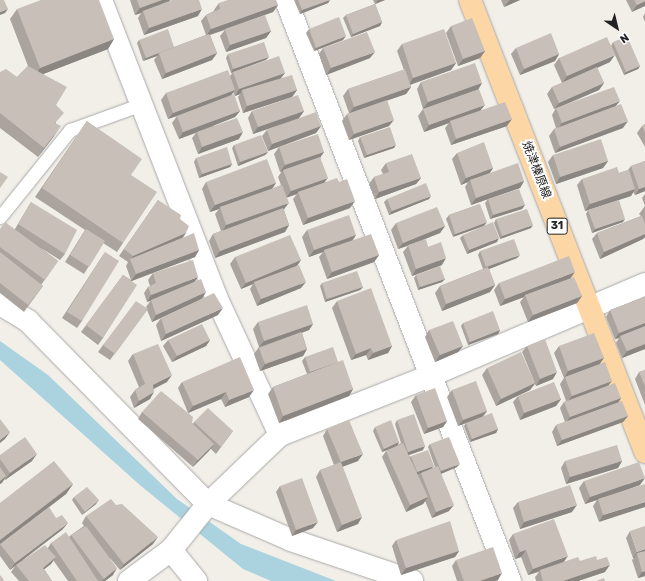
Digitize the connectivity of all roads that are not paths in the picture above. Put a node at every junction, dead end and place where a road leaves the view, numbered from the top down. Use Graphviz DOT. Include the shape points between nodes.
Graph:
graph roads {
  1 [pos="101,0"];
  2 [pos="286,0"];
  3 [pos="470,0"];
  4 [pos="142,104"];
  5 [pos="0,217"];
  6 [pos="645,284"];
  7 [pos="0,304"];
  8 [pos="589,310"];
  9 [pos="432,375"];
  10 [pos="280,435"];
  11 [pos="645,452"];
  12 [pos="208,504"];
  13 [pos="171,550"];
  14 [pos="129,581"];
  15 [pos="196,581"];
  16 [pos="412,581"];
  17 [pos="510,581"];
  1 -- 4 [label="street"];
  2 -- 9 [label="street"];
  3 -- 8 [label="main road, 焼津榛原線 / 31"];
  4 -- 5 [label="lane" via="70,130"];
  4 -- 10 [label="street" via="217,299"];
  6 -- 8 [label="street"];
  7 -- 12 [label="street" via="28,321"];
  8 -- 9 [label="street"];
  8 -- 11 [label="main road, 焼津榛原線 / 31"];
  9 -- 10 [label="street"];
  9 -- 17 [label="street"];
  10 -- 12 [label="street"];
  12 -- 13 [label="street"];
  12 -- 16 [label="street" via="291,540"];
  13 -- 14 [label="street"];
  13 -- 15 [label="street"];
}
